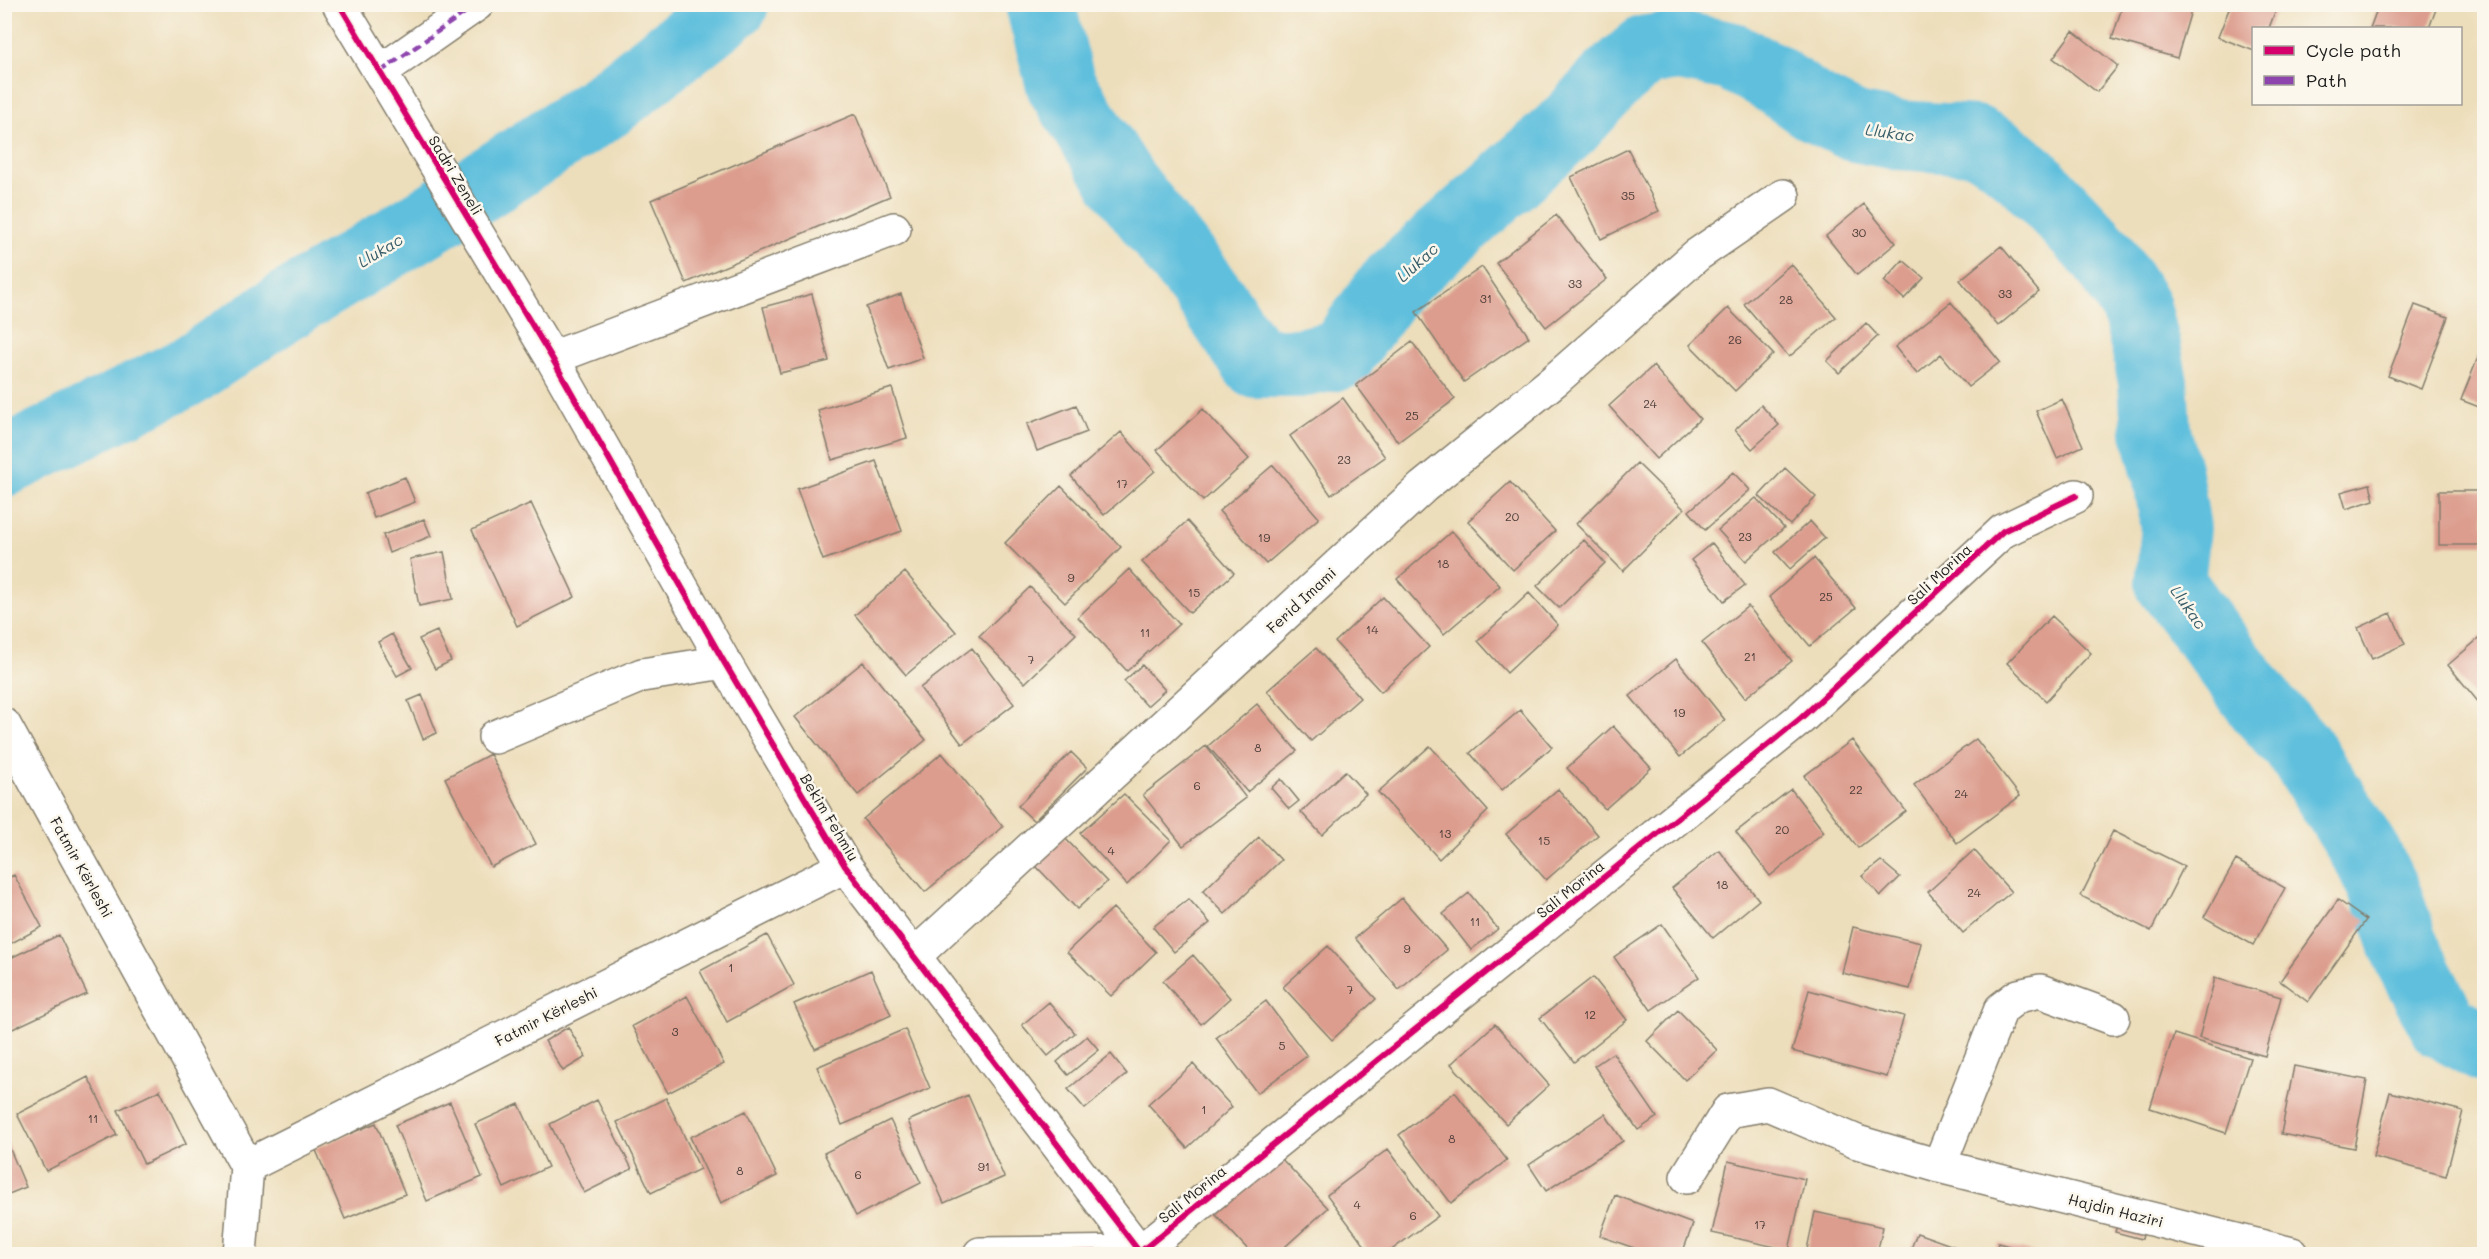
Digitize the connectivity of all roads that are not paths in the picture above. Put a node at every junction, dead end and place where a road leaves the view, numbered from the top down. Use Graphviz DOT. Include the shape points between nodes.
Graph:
graph roads {
  1 [pos="339,4"];
  2 [pos="477,4"];
  3 [pos="380,72"];
  4 [pos="1784,196"];
  5 [pos="894,229"];
  6 [pos="552,358"];
  7 [pos="2076,496"];
  8 [pos="724,662"];
  9 [pos="4,725"];
  10 [pos="495,737"];
  11 [pos="845,866"];
  12 [pos="914,956"];
  13 [pos="2113,1018"];
  14 [pos="247,1166"];
  15 [pos="1940,1166"];
  16 [pos="1687,1177"];
  17 [pos="1140,1253"];
  18 [pos="240,1254"];
  19 [pos="980,1254"];
  20 [pos="2292,1254"];
  1 -- 3 [label="street, Sadri Zeneli"];
  2 -- 3 [label="street"];
  3 -- 6 [label="street, Sadri Zeneli"];
  4 -- 12 [label="street, Ferid Imami" via="1697,255 1555,380 1424,487"];
  5 -- 6 [label="street"];
  6 -- 8 [label="street, Bekim Fehmiu"];
  7 -- 17 [label="street, Sali Morina" via="2003,531 1801,718"];
  8 -- 10 [label="street" via="642,675"];
  8 -- 11 [label="street, Bekim Fehmiu"];
  9 -- 14 [label="street, Fatmir Kërleshi"];
  11 -- 12 [label="street, Bekim Fehmiu"];
  11 -- 14 [label="street, Fatmir Kërleshi"];
  12 -- 17 [label="street, Bekim Fehmiu"];
  13 -- 15 [label="street" via="2040,991 2018,996 2001,1009"];
  14 -- 18 [label="street"];
  15 -- 16 [label="street, Hajdin Haziri" via="1857,1142 1768,1104 1728,1111"];
  15 -- 20 [label="street, Hajdin Haziri"];
  17 -- 19 [label="street"];
}
